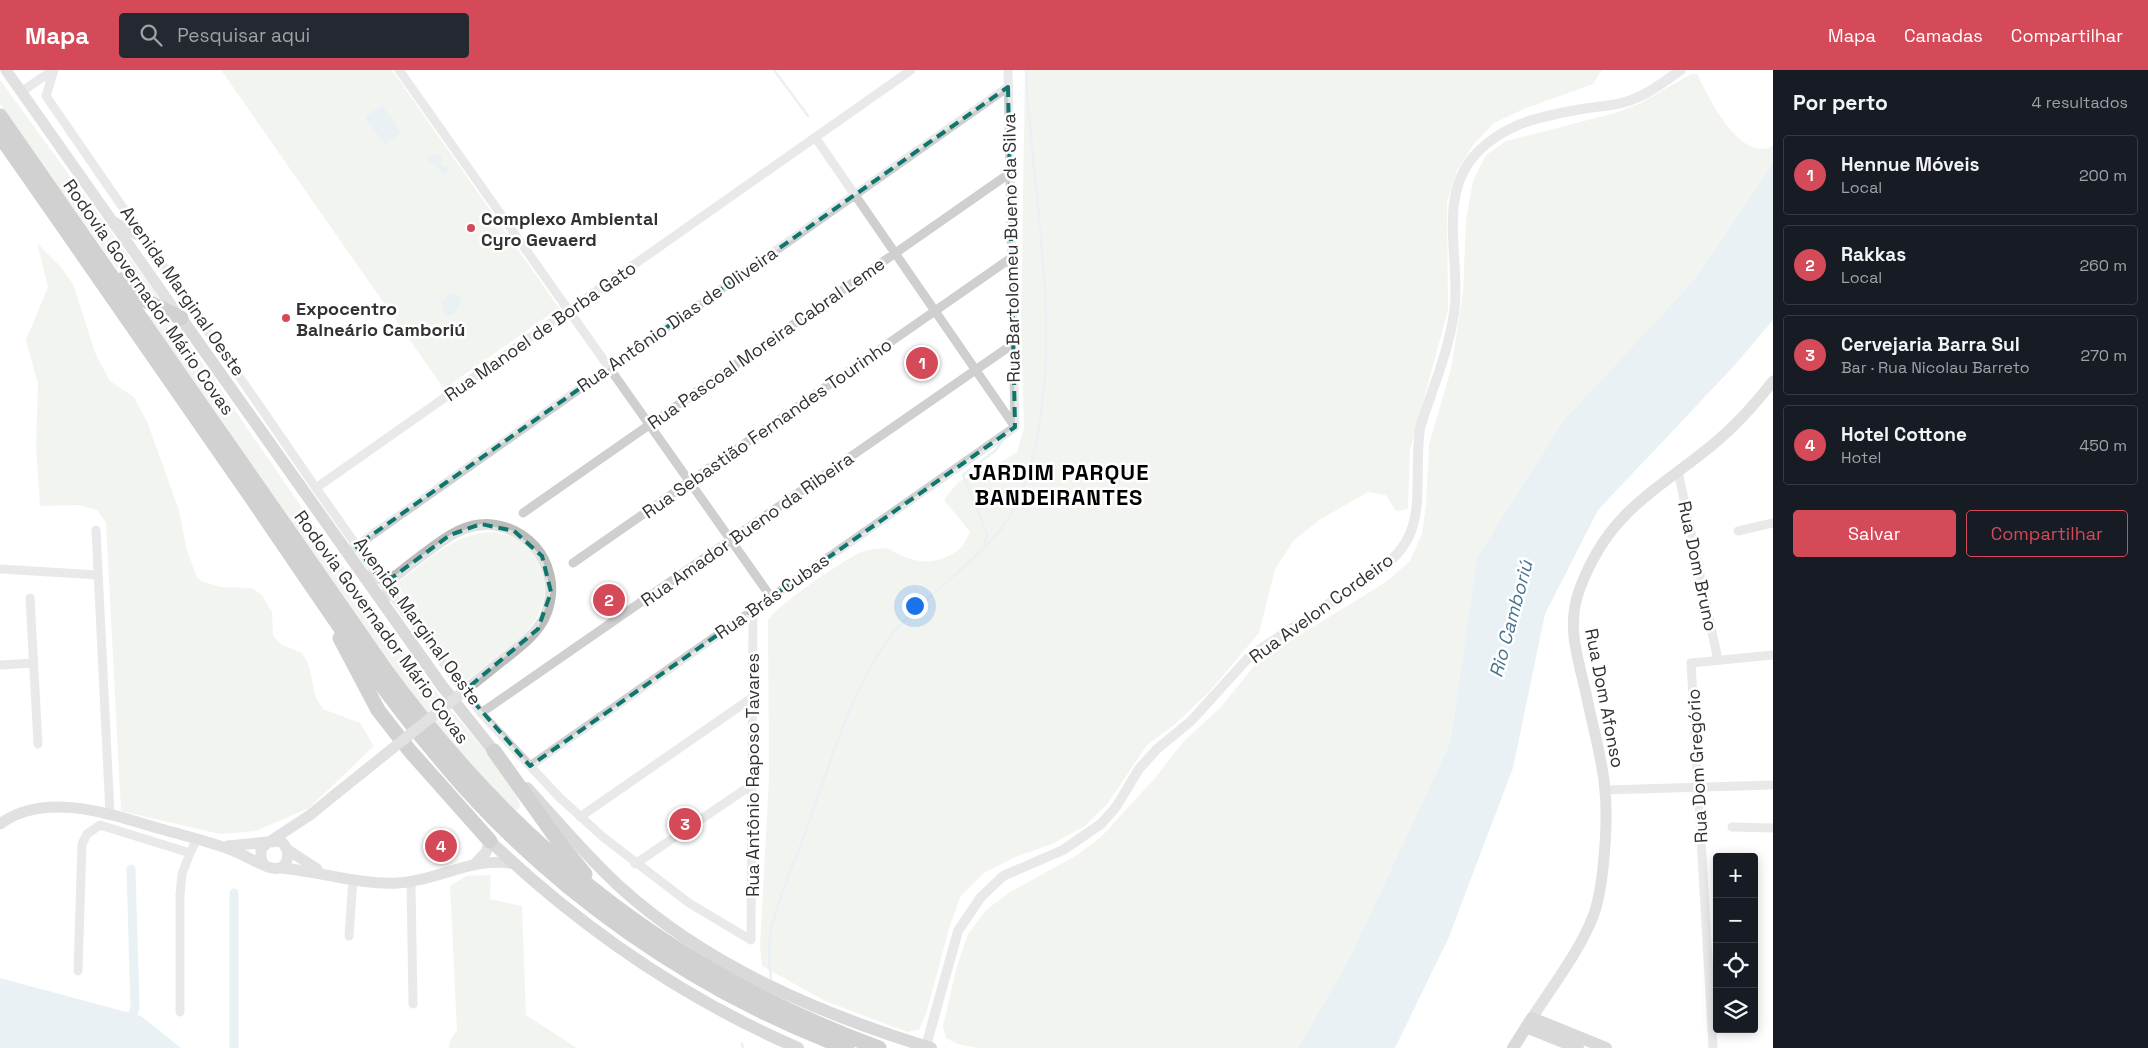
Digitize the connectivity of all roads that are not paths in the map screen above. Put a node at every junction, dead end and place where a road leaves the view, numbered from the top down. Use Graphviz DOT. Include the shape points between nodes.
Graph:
graph roads {
  1 [pos="6,70"];
  2 [pos="54,70"];
  3 [pos="399,70"];
  4 [pos="911,70"];
  5 [pos="1008,70"];
  6 [pos="1681,70"];
  7 [pos="1008,87"];
  8 [pos="22,92"];
  9 [pos="0,116"];
  10 [pos="0,136"];
  11 [pos="815,137"];
  12 [pos="1010,173"];
  13 [pos="855,195"];
  14 [pos="111,220"];
  15 [pos="146,239"];
  16 [pos="895,253"];
  17 [pos="1011,258"];
  18 [pos="105,267"];
  19 [pos="569,311"];
  20 [pos="935,311"];
  21 [pos="180,318"];
  22 [pos="1013,344"];
  23 [pos="609,367"];
  24 [pos="976,370"];
  25 [pos="1773,381"];
  26 [pos="649,425"];
  27 [pos="1015,427"];
  28 [pos="1678,471"];
  29 [pos="690,482"];
  30 [pos="316,488"];
  31 [pos="523,513"];
  32 [pos="321,516"];
  33 [pos="1773,523"];
  34 [pos="96,530"];
  35 [pos="1738,532"];
  36 [pos="731,540"];
  37 [pos="352,546"];
  38 [pos="573,563"];
  39 [pos="0,569"];
  40 [pos="98,575"];
  41 [pos="363,575"];
  42 [pos="393,577"];
  43 [pos="380,578"];
  44 [pos="388,590"];
  45 [pos="771,597"];
  46 [pos="30,598"];
  47 [pos="324,603"];
  48 [pos="383,604"];
  49 [pos="753,610"];
  50 [pos="1773,655"];
  51 [pos="1718,660"];
  52 [pos="33,663"];
  53 [pos="0,665"];
  54 [pos="753,697"];
  55 [pos="481,713"];
  56 [pos="38,744"];
  57 [pos="494,751"];
  58 [pos="530,766"];
  59 [pos="753,784"];
  60 [pos="1773,785"];
  61 [pos="1698,787"];
  62 [pos="1605,790"];
  63 [pos="110,814"];
  64 [pos="310,815"];
  65 [pos="580,817"];
  66 [pos="0,824"];
  67 [pos="1732,827"];
  68 [pos="1773,828"];
  69 [pos="197,839"];
  70 [pos="270,841"];
  71 [pos="490,841"];
  72 [pos="221,846"];
  73 [pos="287,848"];
  74 [pos="190,853"];
  75 [pos="263,863"];
  76 [pos="515,864"];
  77 [pos="635,864"];
  78 [pos="474,865"];
  79 [pos="280,868"];
  80 [pos="325,873"];
  81 [pos="353,879"];
  82 [pos="411,882"];
  83 [pos="613,905"];
  84 [pos="349,936"];
  85 [pos="78,971"];
  86 [pos="413,1004"];
  87 [pos="180,1012"];
  88 [pos="1529,1022"];
  89 [pos="928,1047"];
  90 [pos="798,1048"];
  91 [pos="847,1048"];
  92 [pos="879,1048"];
  93 [pos="1512,1048"];
  94 [pos="1578,1048"];
  95 [pos="1606,1048"];
  96 [pos="1713,1048"];
  1 -- 8 [label="main road, Avenida Marginal Oeste"];
  2 -- 8 [label="street"];
  2 -- 15 [label="street" via="46,96"];
  3 -- 19 [label="street"];
  4 -- 11 [label="street, Rua Manoel de Borba Gato"];
  5 -- 7 [label="street, Rua Bartolomeu Bueno da Silva"];
  6 -- 89 [label="street, Rua Avelon Cordeiro" via="1637,98 1530,120 1500,135 1470,161 1458,185 1453,210 1454,306 1443,362 1421,427 1414,521 1406,542 1378,571 1250,656 1191,721 1139,769 1116,807 1101,824 1064,850 1002,876 981,897 958,931"];
  7 -- 12 [label="street, Rua Bartolomeu Bueno da Silva"];
  7 -- 13 [label="street, Rua Antônio Dias de Oliveira"];
  8 -- 14 [label="main road, Avenida Marginal Oeste"];
  9 -- 18 [label="highway, Rodovia Governador Mário Covas"];
  10 -- 47 [label="highway, Rodovia Governador Mário Covas"];
  11 -- 13 [label="street"];
  11 -- 19 [label="street, Rua Manoel de Borba Gato"];
  12 -- 16 [label="street, Rua Pascoal Moreira Cabral Leme"];
  12 -- 17 [label="street, Rua Bartolomeu Bueno da Silva"];
  13 -- 16 [label="street"];
  13 -- 23 [label="street, Rua Antônio Dias de Oliveira"];
  14 -- 15 [label="main road"];
  14 -- 21 [label="main road, Avenida Marginal Oeste"];
  15 -- 30 [label="street"];
  16 -- 20 [label="street"];
  16 -- 26 [label="street, Rua Pascoal Moreira Cabral Leme"];
  17 -- 20 [label="street, Rua Sebastião Fernandes Tourinho"];
  17 -- 22 [label="street, Rua Bartolomeu Bueno da Silva"];
  18 -- 21 [label="highway" via="148,302"];
  18 -- 83 [label="highway, Rodovia Governador Mário Covas" via="419,715 473,779 514,821 557,861"];
  19 -- 23 [label="street"];
  19 -- 30 [label="street, Rua Manoel de Borba Gato"];
  20 -- 24 [label="street"];
  20 -- 29 [label="street, Rua Sebastião Fernandes Tourinho"];
  21 -- 32 [label="main road, Avenida Marginal Oeste"];
  22 -- 24 [label="street, Rua Amador Bueno da Ribeira"];
  22 -- 27 [label="street, Rua Bartolomeu Bueno da Silva"];
  23 -- 26 [label="street"];
  23 -- 37 [label="street, Rua Antônio Dias de Oliveira"];
  24 -- 27 [label="street"];
  24 -- 36 [label="street, Rua Amador Bueno da Ribeira"];
  25 -- 28 [label="main road, Rua Dom Afonso" via="1727,432"];
  26 -- 29 [label="street"];
  26 -- 31 [label="street, Rua Pascoal Moreira Cabral Leme"];
  27 -- 45 [label="street, Rua Brás Cubas"];
  28 -- 51 [label="street, Rua Dom Bruno"];
  28 -- 62 [label="main road, Rua Dom Afonso" via="1630,508 1609,532 1580,588 1574,608 1573,632"];
  29 -- 36 [label="street"];
  29 -- 38 [label="street, Rua Sebastião Fernandes Tourinho"];
  30 -- 32 [label="street"];
  30 -- 37 [label="street"];
  32 -- 37 [label="main road, Avenida Marginal Oeste" via="337,539"];
  33 -- 35 [label="street"];
  34 -- 40 [label="street"];
  36 -- 45 [label="street"];
  36 -- 55 [label="street, Rua Amador Bueno da Ribeira"];
  37 -- 41 [label="main road, Avenida Marginal Oeste"];
  37 -- 43 [label="street"];
  39 -- 40 [label="street"];
  40 -- 63 [label="street"];
  41 -- 43 [label="main road"];
  41 -- 48 [label="main road, Avenida Marginal Oeste"];
  42 -- 43 [label="main road"];
  42 -- 44 [label="main road"];
  42 -- 64 [label="main road, bridge" via="463,528 492,524 525,538 542,556 550,579 549,604 538,628 504,659"];
  43 -- 44 [label="street"];
  44 -- 48 [label="main road"];
  44 -- 55 [label="street"];
  45 -- 49 [label="street, Rua Brás Cubas"];
  46 -- 52 [label="street"];
  47 -- 71 [label="highway" via="378,710"];
  47 -- 91 [label="highway, Rodovia Governador Mário Covas" via="442,762 490,814 546,866 614,921 688,970 777,1018"];
  48 -- 57 [label="main road, Avenida Marginal Oeste" via="447,693"];
  49 -- 54 [label="street, Rua Antônio Raposo Tavares"];
  49 -- 58 [label="street, Rua Brás Cubas"];
  50 -- 51 [label="street"];
  51 -- 61 [label="street, Rua Dom Gregório" via="1691,663"];
  52 -- 53 [label="street"];
  52 -- 56 [label="street"];
  54 -- 59 [label="street, Rua Antônio Raposo Tavares"];
  54 -- 65 [label="street"];
  55 -- 58 [label="street"];
  57 -- 83 [label="highway" via="572,860"];
  57 -- 89 [label="main road, Avenida Marginal Oeste" via="601,870 675,929 706,950 783,992 854,1022"];
  58 -- 65 [label="street"];
  59 -- 77 [label="street"];
  59 -- 77 [label="street, Rua Antônio Raposo Tavares" via="751,940 689,903"];
  60 -- 61 [label="street"];
  61 -- 62 [label="street"];
  61 -- 96 [label="street, Rua Dom Gregório"];
  62 -- 88 [label="main road, Rua Dom Afonso" via="1603,867 1594,915"];
  63 -- 66 [label="main road" via="75,808 44,808 16,814"];
  63 -- 69 [label="main road"];
  64 -- 70 [label="main road"];
  64 -- 73 [label="main road"];
  65 -- 77 [label="street"];
  67 -- 68 [label="street"];
  69 -- 72 [label="main road"];
  69 -- 74 [label="street"];
  70 -- 72 [label="main road"];
  70 -- 73 [label="main road" via="280,841"];
  70 -- 75 [label="main road" via="261,849"];
  71 -- 76 [label="main road"];
  71 -- 78 [label="main road" via="486,852"];
  72 -- 75 [label="main road"];
  73 -- 79 [label="main road" via="288,858"];
  73 -- 80 [label="main road"];
  74 -- 85 [label="street" via="100,825 87,834 82,844"];
  74 -- 87 [label="street" via="182,874 180,895"];
  75 -- 79 [label="main road" via="271,868"];
  76 -- 78 [label="main road"];
  76 -- 90 [label="main road" via="554,899 631,957 722,1011"];
  78 -- 82 [label="main road"];
  79 -- 80 [label="main road"];
  80 -- 81 [label="main road"];
  81 -- 82 [label="main road" via="392,884"];
  81 -- 84 [label="street"];
  82 -- 86 [label="street"];
  83 -- 92 [label="highway, Rodovia Governador Mário Covas" via="683,954 746,990 810,1021"];
  88 -- 93 [label="main road, Rua Dom Afonso"];
  88 -- 94 [label="main road"];
  88 -- 95 [label="main road"];
}
